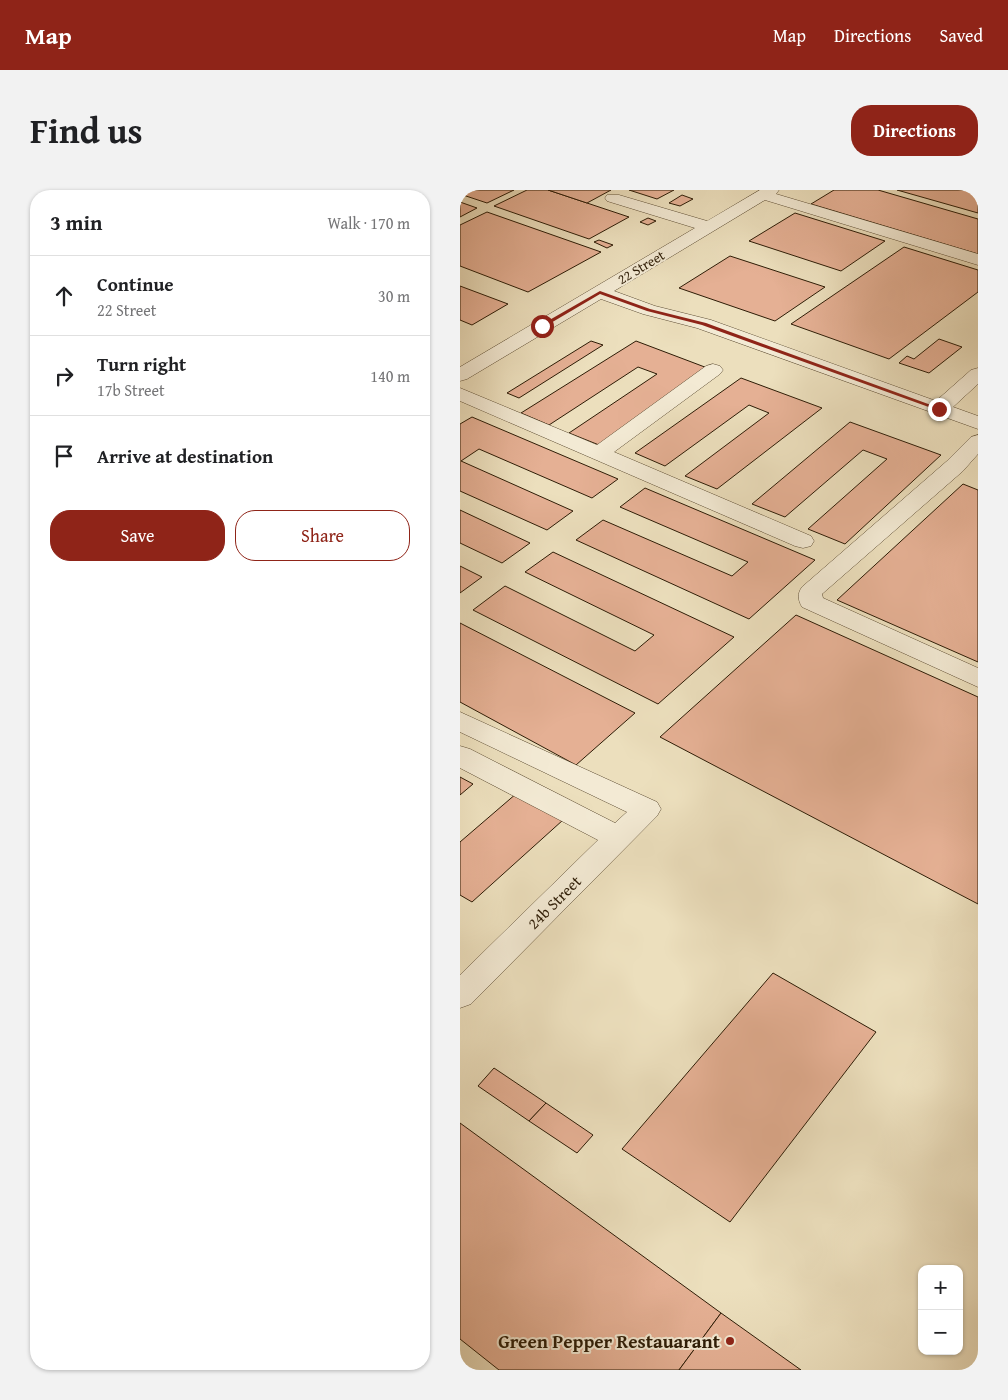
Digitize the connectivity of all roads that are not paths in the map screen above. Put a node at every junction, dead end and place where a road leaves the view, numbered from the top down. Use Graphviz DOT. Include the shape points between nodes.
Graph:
graph roads {
  1 [pos="768,192"];
  2 [pos="612,198"];
  3 [pos="709,227"];
  4 [pos="978,260"];
  5 [pos="606,288"];
  6 [pos="713,370"];
  7 [pos="978,374"];
  8 [pos="460,375"];
  9 [pos="460,394"];
  10 [pos="939,409"];
  11 [pos="978,423"];
  12 [pos="978,441"];
  13 [pos="599,453"];
  14 [pos="955,466"];
  15 [pos="978,475"];
  16 [pos="803,541"];
  17 [pos="978,678"];
  18 [pos="460,721"];
  19 [pos="460,756"];
  20 [pos="618,838"];
  21 [pos="460,995"];
  1 -- 3 [label="street, 22 Street"];
  1 -- 4 [label="street"];
  2 -- 3 [label="street"];
  3 -- 5 [label="street, 22 Street"];
  5 -- 8 [label="street, 22 Street"];
  5 -- 10 [label="street" via="648,310 704,324"];
  6 -- 13 [label="street"];
  7 -- 10 [label="street"];
  9 -- 13 [label="street"];
  10 -- 11 [label="street"];
  12 -- 14 [label="street"];
  13 -- 16 [label="street"];
  14 -- 15 [label="street"];
  14 -- 17 [label="street" via="810,592 811,602"];
  18 -- 20 [label="street, 24b Street" via="647,809"];
  19 -- 20 [label="street"];
  20 -- 21 [label="street, 24b Street"];
}
